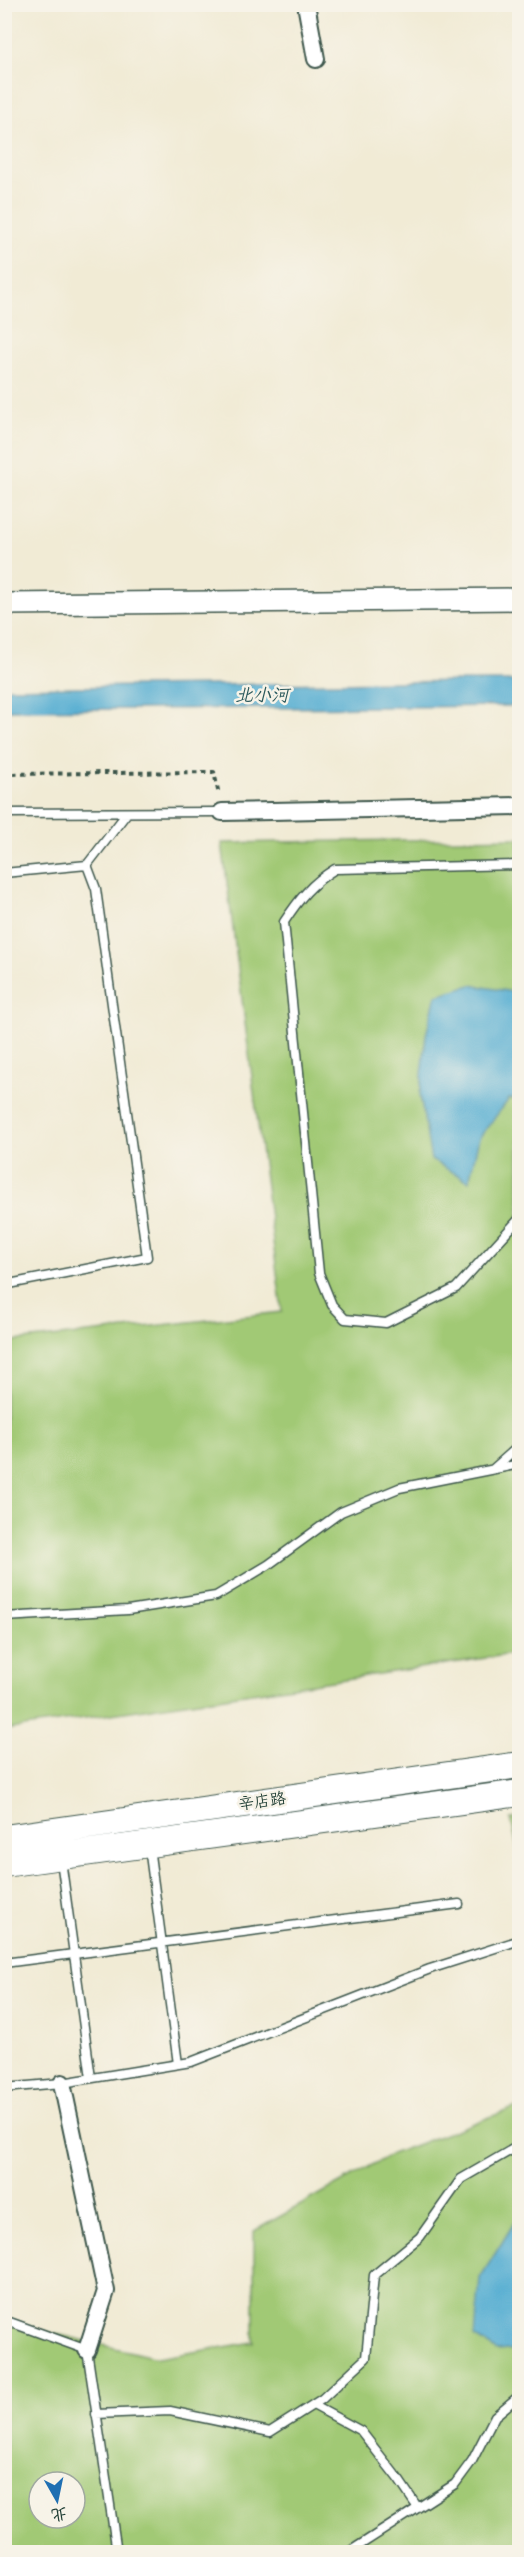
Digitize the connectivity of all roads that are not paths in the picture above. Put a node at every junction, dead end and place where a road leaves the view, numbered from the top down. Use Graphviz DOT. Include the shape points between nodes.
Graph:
graph roads {
  1 [pos="306,4"];
  2 [pos="316,59"];
  3 [pos="519,599"];
  4 [pos="4,604"];
  5 [pos="519,806"];
  6 [pos="222,812"];
  7 [pos="4,813"];
  8 [pos="127,813"];
  9 [pos="87,865"];
  10 [pos="519,865"];
  11 [pos="4,873"];
  12 [pos="519,1218"];
  13 [pos="4,1285"];
  14 [pos="519,1445"];
  15 [pos="519,1464"];
  16 [pos="493,1469"];
  17 [pos="4,1617"];
  18 [pos="519,1765"];
  19 [pos="519,1793"];
  20 [pos="4,1838"];
  21 [pos="149,1845"];
  22 [pos="61,1857"];
  23 [pos="4,1864"];
  24 [pos="459,1904"];
  25 [pos="519,1940"];
  26 [pos="163,1942"];
  27 [pos="73,1954"];
  28 [pos="4,1963"];
  29 [pos="178,2064"];
  30 [pos="91,2078"];
  31 [pos="62,2083"];
  32 [pos="4,2088"];
  33 [pos="519,2145"];
  34 [pos="4,2320"];
  35 [pos="87,2350"];
  36 [pos="519,2395"];
  37 [pos="313,2405"];
  38 [pos="96,2414"];
  39 [pos="418,2508"];
  40 [pos="117,2553"];
  41 [pos="349,2553"];
  1 -- 2 [label="street"];
  3 -- 4 [label="street"];
  5 -- 6 [label="street"];
  6 -- 8 [label="lane"];
  7 -- 8 [label="lane"];
  8 -- 9 [label="lane"];
  9 -- 11 [label="lane"];
  9 -- 13 [label="lane" via="96,889 147,1257"];
  10 -- 12 [label="lane" via="335,869 301,896 284,922 319,1273 332,1305 345,1319 386,1323 456,1288"];
  14 -- 16 [label="lane"];
  15 -- 16 [label="lane"];
  16 -- 17 [label="lane" via="399,1488 341,1512 268,1565 216,1596 128,1610"];
  18 -- 20 [label="main road, 辛店路"];
  19 -- 21 [label="main road, 辛店路"];
  21 -- 22 [label="main road, 辛店路"];
  21 -- 26 [label="lane"];
  22 -- 23 [label="main road, 辛店路"];
  22 -- 27 [label="lane"];
  24 -- 26 [label="lane"];
  25 -- 29 [label="lane" via="430,1969"];
  26 -- 27 [label="lane"];
  26 -- 29 [label="lane"];
  27 -- 28 [label="lane"];
  27 -- 30 [label="lane"];
  29 -- 30 [label="lane"];
  30 -- 31 [label="lane"];
  31 -- 32 [label="lane"];
  31 -- 35 [label="street" via="106,2291"];
  33 -- 37 [label="lane" via="461,2179 420,2236 374,2275 366,2358"];
  34 -- 35 [label="lane"];
  35 -- 38 [label="lane"];
  36 -- 39 [label="lane" via="495,2416 455,2484"];
  37 -- 38 [label="lane" via="270,2432 170,2411"];
  37 -- 39 [label="lane" via="361,2431"];
  38 -- 40 [label="lane"];
  39 -- 41 [label="lane"];
}
